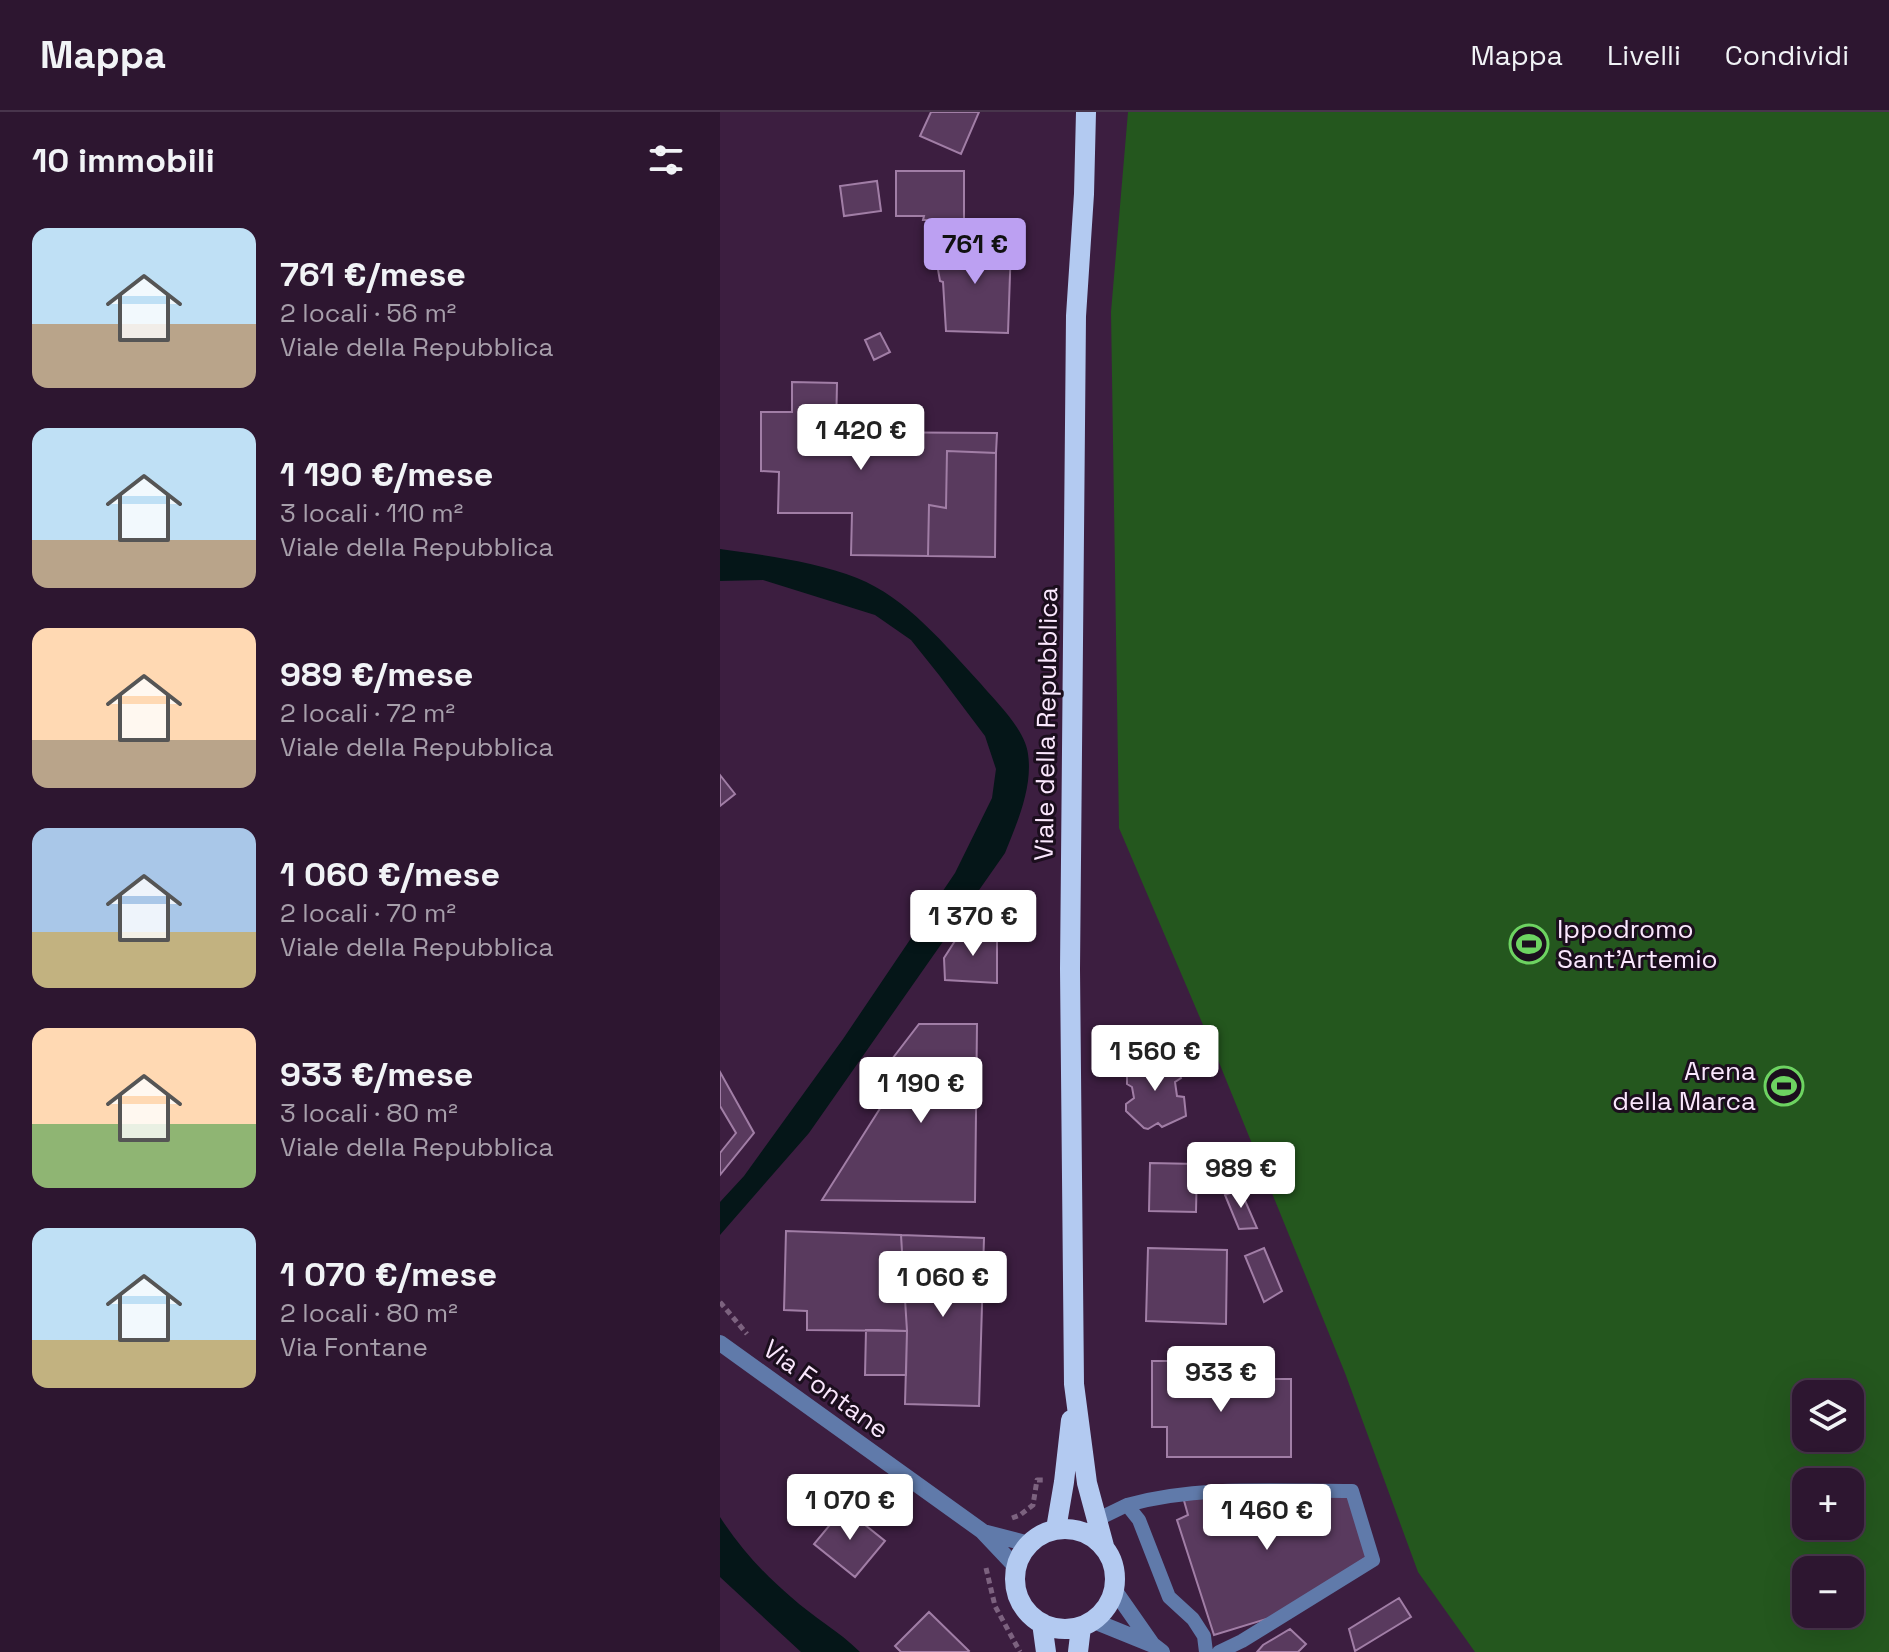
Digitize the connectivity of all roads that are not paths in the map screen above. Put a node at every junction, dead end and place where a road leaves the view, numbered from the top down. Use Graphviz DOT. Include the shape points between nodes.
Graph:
graph roads {
  1 [pos="1086,112"];
  2 [pos="720,1343"];
  3 [pos="1074,1384"];
  4 [pos="1127,1505"];
  5 [pos="1096,1520"];
  6 [pos="1056,1529"];
  7 [pos="982,1531"];
  8 [pos="1029,1544"];
  9 [pos="1104,1546"];
  10 [pos="1016,1567"];
  11 [pos="1115,1591"];
  12 [pos="1042,1623"];
  13 [pos="1088,1624"];
  14 [pos="1158,1649"];
  15 [pos="1046,1652"];
  16 [pos="1078,1652"];
  17 [pos="1206,1652"];
  18 [pos="1219,1652"];
  1 -- 3 [label="main road, Viale della Repubblica" via="1076,316 1070,969"];
  2 -- 7 [label="street, Via Fontane"];
  3 -- 5 [label="main road, Viale della Repubblica"];
  3 -- 6 [label="main road, Viale della Repubblica"];
  4 -- 5 [label="lane"];
  4 -- 17 [label="lane" via="1139,1520 1169,1597 1193,1619 1204,1636"];
  4 -- 18 [label="lane" via="1192,1492 1352,1491 1373,1560"];
  5 -- 9 [label="main road, Viale della Repubblica"];
  6 -- 8 [label="main road"];
  6 -- 9 [label="main road" via="1082,1531"];
  7 -- 8 [label="street, Via Fontane"];
  7 -- 10 [label="street, Via Fontane"];
  8 -- 10 [label="main road"];
  9 -- 11 [label="main road, Viale della Repubblica" via="1116,1575"];
  10 -- 12 [label="main road" via="1021,1602"];
  11 -- 13 [label="main road" via="1103,1612"];
  11 -- 14 [label="street"];
  12 -- 13 [label="main road" via="1068,1629"];
  12 -- 15 [label="main road"];
  13 -- 14 [label="street"];
  13 -- 16 [label="main road"];
}
